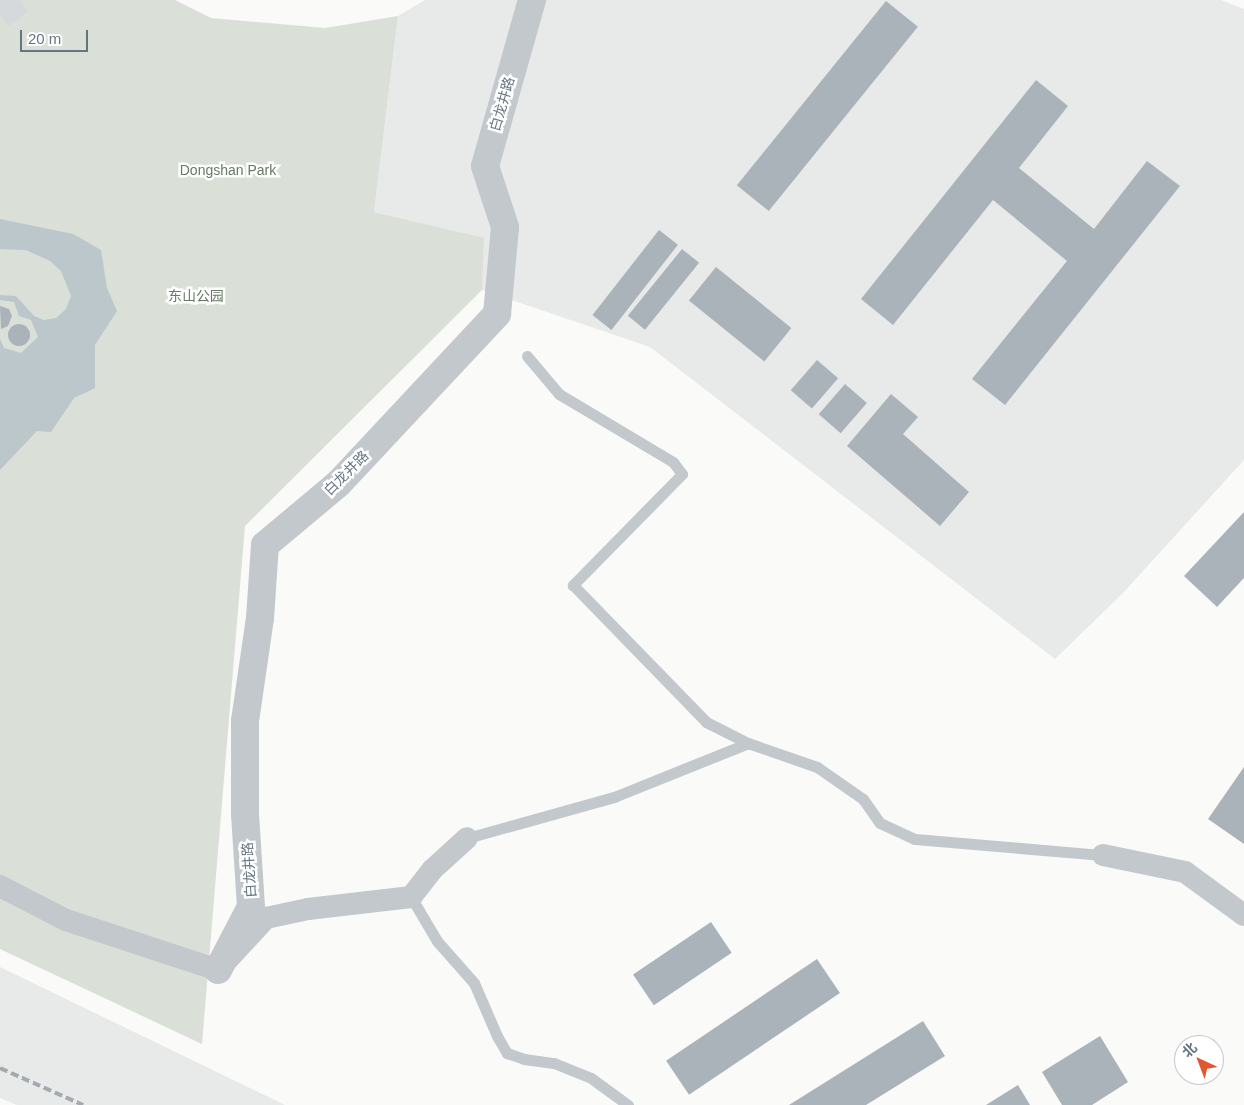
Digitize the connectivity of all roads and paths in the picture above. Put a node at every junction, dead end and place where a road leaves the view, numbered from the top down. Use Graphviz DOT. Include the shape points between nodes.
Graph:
graph roads {
  1 [pos="532,0"];
  2 [pos="528,356"];
  3 [pos="748,743"];
  4 [pos="467,838"];
  5 [pos="1103,855"];
  6 [pos="0,886"];
  7 [pos="411,897"];
  8 [pos="1244,915"];
  9 [pos="218,970"];
  10 [pos="628,1105"];
  1 -- 9 [label="street, 白龙井路" via="485,166 505,227 497,314 338,484 265,545 260,618 245,721 245,814 251,907"];
  2 -- 3 [label="lane" via="559,394 673,462 682,474 573,585 706,722"];
  3 -- 4 [label="lane" via="614,797"];
  3 -- 5 [label="lane" via="817,767 863,799 880,823 915,839"];
  4 -- 7 [label="street" via="432,870"];
  5 -- 8 [label="street" via="1185,872"];
  6 -- 9 [label="street" via="66,920"];
  7 -- 9 [label="street" via="308,908 266,918"];
  7 -- 10 [label="lane" via="437,941 474,983 496,1036 507,1053 554,1063 592,1078"];
}
